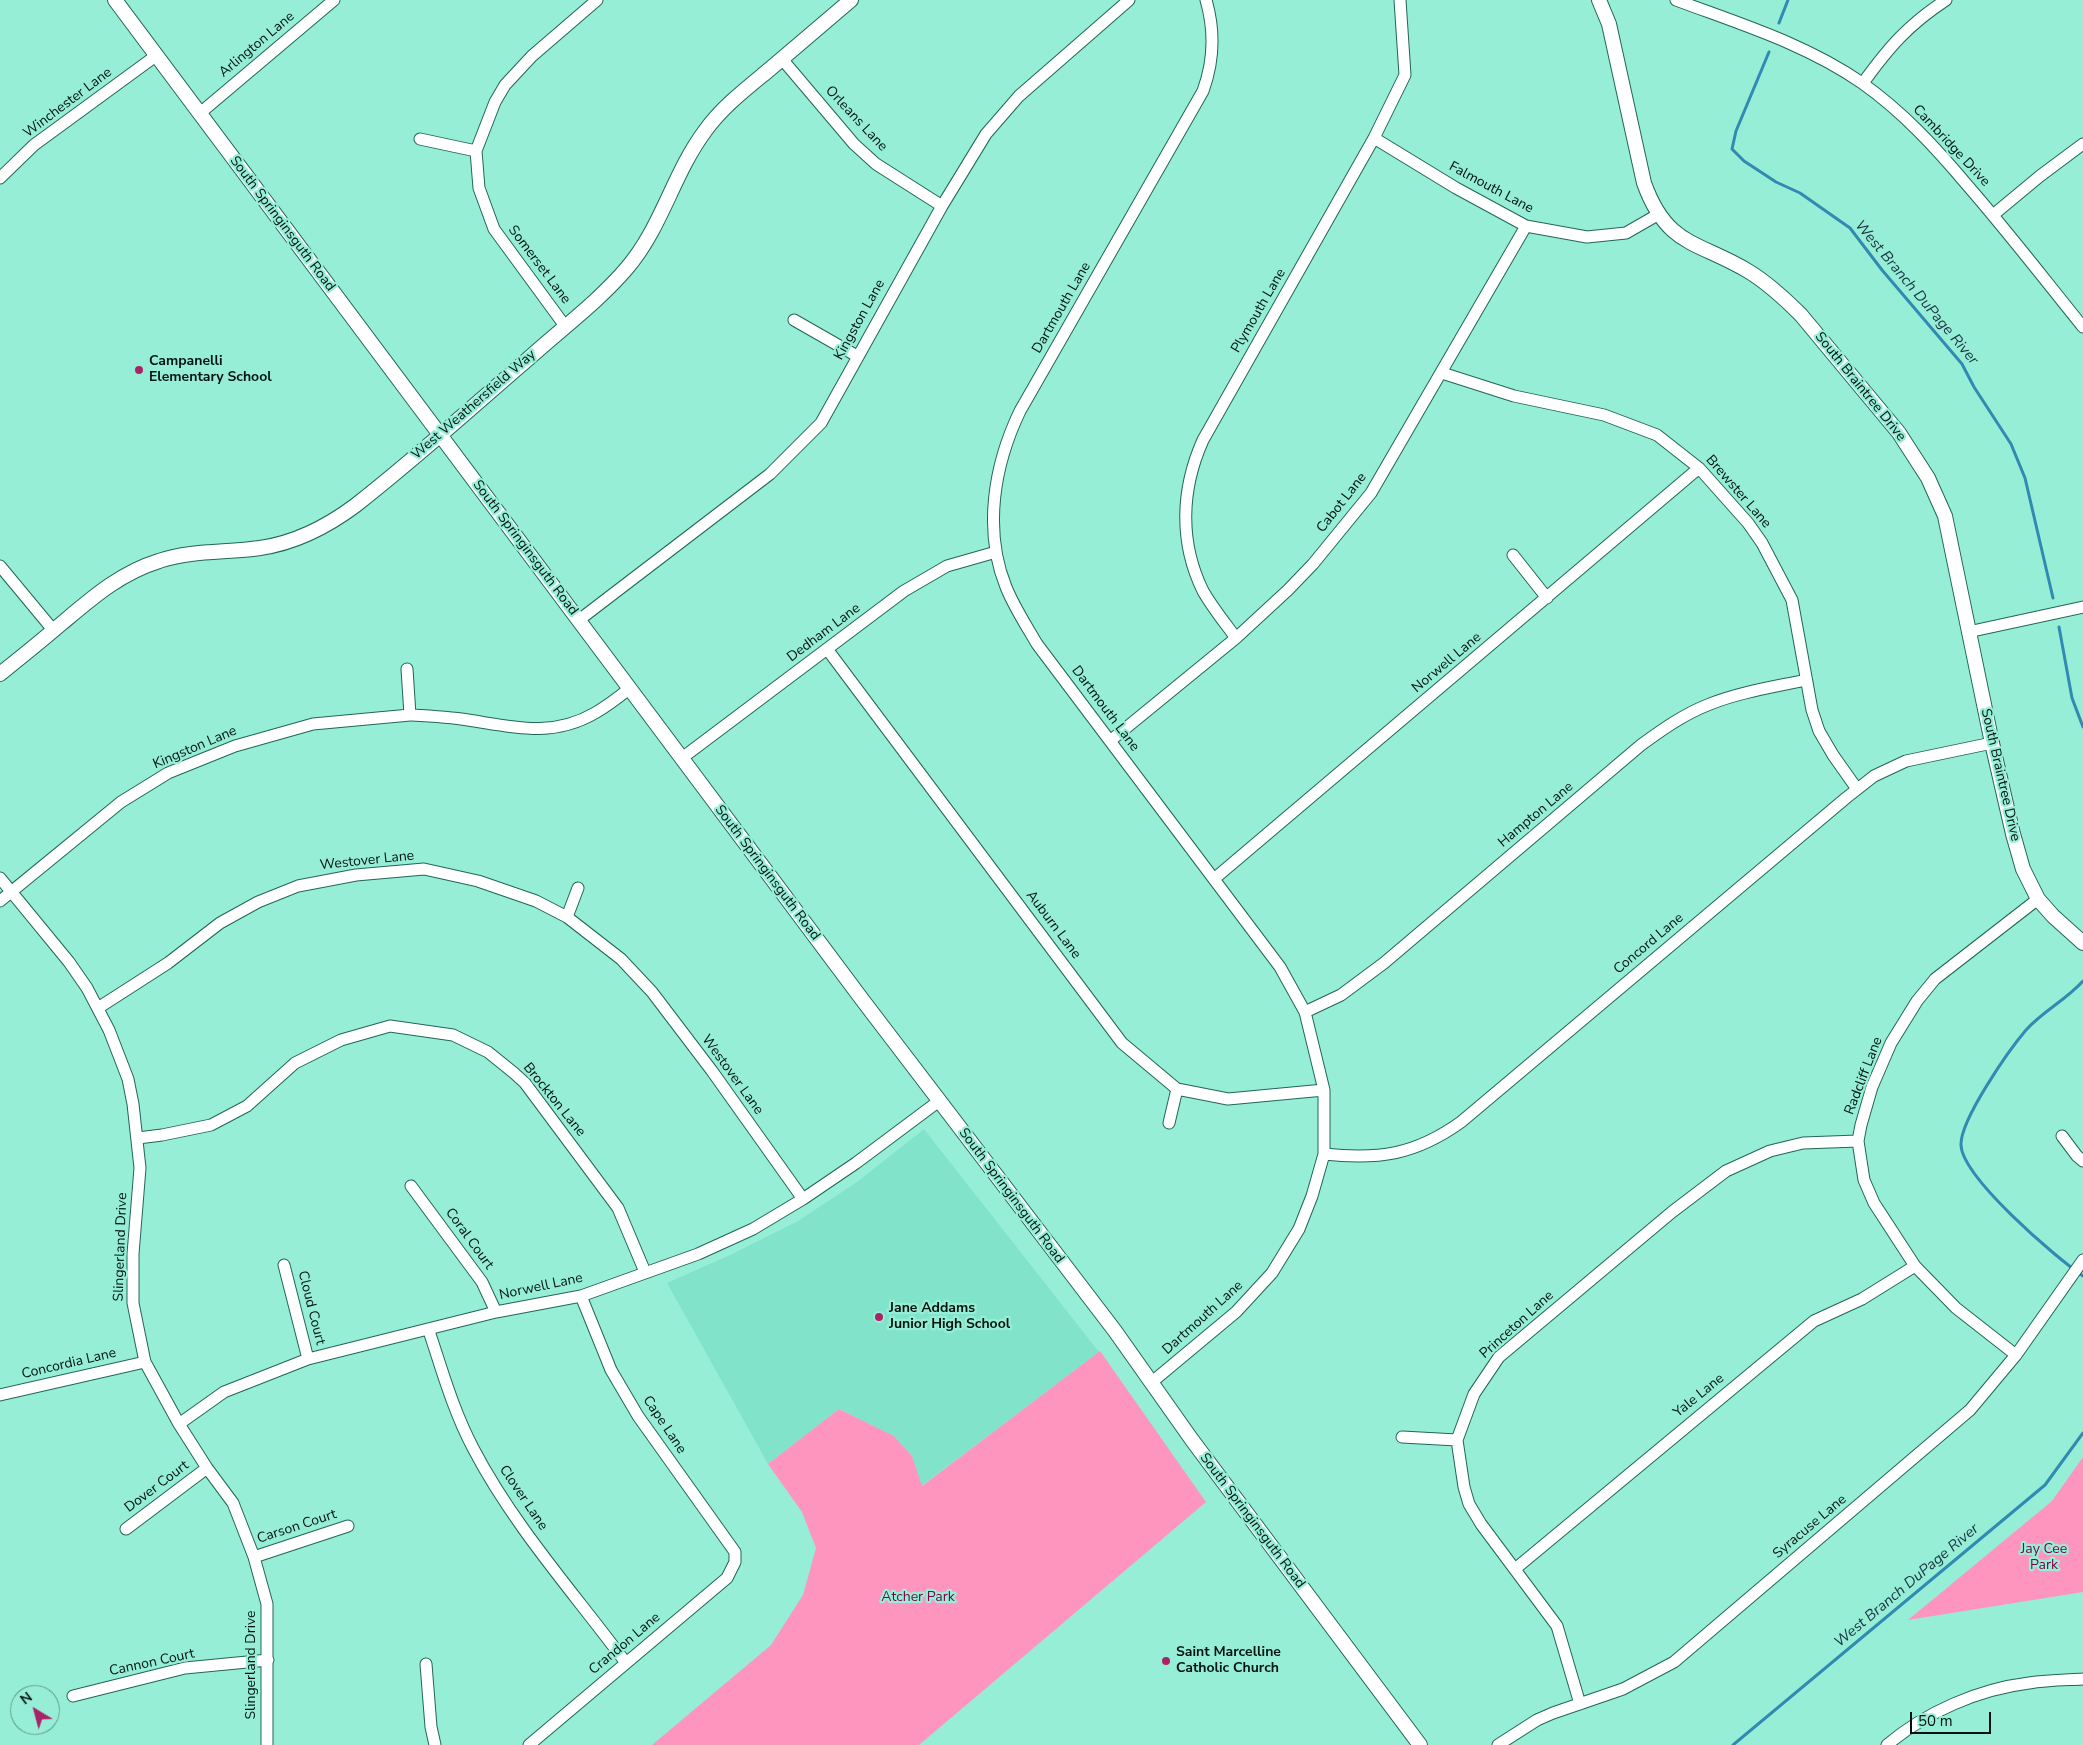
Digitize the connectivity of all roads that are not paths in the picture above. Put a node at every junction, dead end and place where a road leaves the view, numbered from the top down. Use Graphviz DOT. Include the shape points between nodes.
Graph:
graph roads {
  1 [pos="115,0"];
  2 [pos="597,0"];
  3 [pos="851,0"];
  4 [pos="1129,0"];
  5 [pos="1206,0"];
  6 [pos="1400,0"];
  7 [pos="1599,0"];
  8 [pos="1676,0"];
  9 [pos="1946,0"];
  10 [pos="327,2"];
  11 [pos="157,55"];
  12 [pos="782,59"];
  13 [pos="1863,83"];
  14 [pos="199,114"];
  15 [pos="420,138"];
  16 [pos="1374,138"];
  17 [pos="2083,144"];
  18 [pos="476,151"];
  19 [pos="0,178"];
  20 [pos="942,206"];
  21 [pos="1659,214"];
  22 [pos="1993,215"];
  23 [pos="1526,226"];
  24 [pos="794,320"];
  25 [pos="565,326"];
  26 [pos="2083,327"];
  27 [pos="857,356"];
  28 [pos="1442,373"];
  29 [pos="441,435"];
  30 [pos="1699,468"];
  31 [pos="996,552"];
  32 [pos="1512,555"];
  33 [pos="0,566"];
  34 [pos="1547,598"];
  35 [pos="2083,607"];
  36 [pos="579,620"];
  37 [pos="54,631"];
  38 [pos="1968,632"];
  39 [pos="1236,638"];
  40 [pos="827,649"];
  41 [pos="407,669"];
  42 [pos="0,674"];
  43 [pos="1806,680"];
  44 [pos="630,688"];
  45 [pos="410,714"];
  46 [pos="1110,741"];
  47 [pos="1992,743"];
  48 [pos="682,758"];
  49 [pos="1857,789"];
  50 [pos="0,878"];
  51 [pos="1214,879"];
  52 [pos="578,888"];
  53 [pos="12,891"];
  54 [pos="2038,899"];
  55 [pos="0,901"];
  56 [pos="567,917"];
  57 [pos="2083,943"];
  58 [pos="98,1008"];
  59 [pos="1305,1012"];
  60 [pos="1177,1088"];
  61 [pos="1324,1090"];
  62 [pos="939,1101"];
  63 [pos="1169,1123"];
  64 [pos="2062,1136"];
  65 [pos="138,1138"];
  66 [pos="1858,1141"];
  67 [pos="1324,1154"];
  68 [pos="2083,1160"];
  69 [pos="411,1186"];
  70 [pos="803,1199"];
  71 [pos="2082,1261"];
  72 [pos="284,1264"];
  73 [pos="1915,1266"];
  74 [pos="645,1272"];
  75 [pos="581,1296"];
  76 [pos="496,1312"];
  77 [pos="429,1331"];
  78 [pos="2016,1355"];
  79 [pos="308,1359"];
  80 [pos="145,1362"];
  81 [pos="1152,1382"];
  82 [pos="0,1395"];
  83 [pos="179,1424"];
  84 [pos="1402,1437"];
  85 [pos="1457,1440"];
  86 [pos="207,1468"];
  87 [pos="348,1526"];
  88 [pos="126,1529"];
  89 [pos="254,1557"];
  90 [pos="736,1562"];
  91 [pos="1515,1569"];
  92 [pos="268,1660"];
  93 [pos="626,1663"];
  94 [pos="426,1664"];
  95 [pos="2083,1679"];
  96 [pos="73,1696"];
  97 [pos="1580,1704"];
  98 [pos="267,1745"];
  99 [pos="435,1745"];
  100 [pos="529,1745"];
  101 [pos="1420,1745"];
  102 [pos="1498,1745"];
  103 [pos="1887,1745"];
  1 -- 11 [label="street, South Springinsguth Road"];
  2 -- 18 [label="street, Somerset Lane" via="532,56 505,85 494,102"];
  3 -- 12 [label="street, West Weathersfield Way"];
  4 -- 20 [label="street, Kingston Lane" via="1019,96 986,134"];
  5 -- 31 [label="street, Dartmouth Lane" via="1214,38 1203,91 1010,432 995,491"];
  6 -- 16 [label="street, Plymouth Lane" via="1405,75"];
  7 -- 21 [label="street, South Braintree Drive" via="1609,24 1644,183"];
  8 -- 13 [label="street, Cambridge Drive" via="1777,37"];
  9 -- 13 [label="street" via="1912,23"];
  10 -- 14 [label="street, Arlington Lane"];
  11 -- 14 [label="street, South Springinsguth Road"];
  11 -- 19 [label="street, Winchester Lane" via="34,146"];
  12 -- 20 [label="street, Orleans Lane" via="854,144 876,164"];
  12 -- 25 [label="street, West Weathersfield Way" via="712,122 690,152 662,212 630,265 596,301"];
  13 -- 22 [label="street, Cambridge Drive" via="1908,119"];
  14 -- 29 [label="street, South Springinsguth Road"];
  15 -- 18 [label="street"];
  16 -- 23 [label="street, Falmouth Lane"];
  16 -- 39 [label="street, Plymouth Lane" via="1203,440 1194,464 1184,509 1190,554 1204,592"];
  17 -- 22 [label="street"];
  18 -- 25 [label="street, Somerset Lane" via="479,188 494,229"];
  20 -- 27 [label="street, Kingston Lane"];
  21 -- 23 [label="street, Falmouth Lane" via="1626,233 1587,237"];
  21 -- 38 [label="street, South Braintree Drive" via="1681,238 1748,271 1787,301 1899,432 1928,478 1944,516"];
  22 -- 26 [label="street, Cambridge Drive"];
  23 -- 28 [label="street, Cabot Lane"];
  24 -- 27 [label="street"];
  25 -- 29 [label="street, West Weathersfield Way"];
  27 -- 36 [label="street, Kingston Lane" via="821,423 770,474"];
  28 -- 30 [label="street, Brewster Lane" via="1514,396 1604,415 1657,435"];
  28 -- 39 [label="street, Cabot Lane" via="1371,493 1313,564"];
  29 -- 36 [label="street, South Springinsguth Road"];
  29 -- 37 [label="street, West Weathersfield Way" via="354,506 319,528 278,544 183,555 144,566 102,590"];
  30 -- 34 [label="street, Norwell Lane"];
  30 -- 43 [label="street, Brewster Lane" via="1762,543 1792,600"];
  31 -- 40 [label="street, Dedham Lane" via="947,566 929,575"];
  31 -- 46 [label="street, Dartmouth Lane" via="1005,586 1037,644"];
  32 -- 34 [label="street"];
  33 -- 37 [label="street"];
  34 -- 51 [label="street, Norwell Lane"];
  35 -- 38 [label="street"];
  36 -- 44 [label="street, South Springinsguth Road"];
  37 -- 42 [label="street, West Weathersfield Way"];
  38 -- 47 [label="street, South Braintree Drive"];
  39 -- 46 [label="street, Cabot Lane"];
  40 -- 48 [label="street, Dedham Lane"];
  40 -- 60 [label="street, Auburn Lane" via="1122,1043"];
  41 -- 45 [label="street"];
  43 -- 49 [label="street, Brewster Lane" via="1820,731"];
  43 -- 59 [label="street, Hampton Lane" via="1733,696 1674,722 1641,745 1384,963 1342,995"];
  44 -- 45 [label="street, Kingston Lane" via="595,713 551,728 520,729"];
  44 -- 48 [label="street, South Springinsguth Road"];
  45 -- 53 [label="street, Kingston Lane" via="313,724 235,746 168,773 121,802"];
  46 -- 51 [label="street, Dartmouth Lane"];
  47 -- 49 [label="street, Concord Lane" via="1906,761"];
  47 -- 54 [label="street, South Braintree Drive" via="2023,869"];
  48 -- 62 [label="street, South Springinsguth Road"];
  49 -- 67 [label="street, Concord Lane" via="1452,1129 1422,1146 1396,1154 1370,1157"];
  50 -- 53 [label="street, Slingerland Drive"];
  51 -- 59 [label="street, Dartmouth Lane" via="1280,967"];
  52 -- 56 [label="street"];
  53 -- 55 [label="street, Kingston Lane"];
  53 -- 58 [label="street, Slingerland Drive" via="69,962"];
  54 -- 57 [label="street, South Braintree Drive"];
  54 -- 66 [label="street, Radcliff Lane" via="1935,979 1917,1001 1891,1043 1872,1087"];
  56 -- 58 [label="street, Westover Lane" via="510,890 424,869 315,882 241,910"];
  56 -- 70 [label="street, Westover Lane" via="621,959 652,992"];
  58 -- 65 [label="street, Slingerland Drive" via="120,1053"];
  59 -- 61 [label="street, Dartmouth Lane"];
  60 -- 61 [label="street, Auburn Lane" via="1228,1099"];
  60 -- 63 [label="street"];
  61 -- 67 [label="street, Dartmouth Lane"];
  62 -- 70 [label="street, Norwell Lane"];
  62 -- 81 [label="street, South Springinsguth Road"];
  64 -- 68 [label="street"];
  65 -- 74 [label="street, Brockton Lane" via="212,1125 247,1106 295,1063 341,1040 390,1026 452,1035 488,1052 524,1083 618,1208"];
  65 -- 80 [label="street, Slingerland Drive" via="140,1168 133,1254 133,1303"];
  66 -- 73 [label="street, Radcliff Lane" via="1864,1180 1874,1203"];
  66 -- 85 [label="street, Princeton Lane" via="1803,1143 1770,1151 1747,1160 1704,1186 1499,1358 1474,1394"];
  67 -- 81 [label="street, Dartmouth Lane" via="1305,1217 1272,1274 1236,1312"];
  69 -- 76 [label="street, Coral Court" via="482,1282"];
  70 -- 74 [label="street, Norwell Lane" via="753,1229 698,1254"];
  71 -- 78 [label="street, Syracuse Lane"];
  72 -- 79 [label="street, Cloud Court"];
  73 -- 78 [label="street, Radcliff Lane" via="1956,1308"];
  73 -- 91 [label="street, Yale Lane" via="1862,1298 1814,1321"];
  74 -- 75 [label="street, Norwell Lane"];
  75 -- 76 [label="street, Norwell Lane"];
  75 -- 90 [label="street, Cape Lane" via="611,1370 638,1416 735,1552"];
  76 -- 77 [label="street, Norwell Lane"];
  77 -- 79 [label="street, Norwell Lane"];
  77 -- 93 [label="street, Clover Lane" via="454,1406 490,1478"];
  78 -- 97 [label="street, Syracuse Lane" via="1988,1390 1948,1430 1674,1662 1623,1689"];
  79 -- 83 [label="street, Norwell Lane" via="224,1392"];
  80 -- 82 [label="street, Concordia Lane"];
  80 -- 83 [label="street, Slingerland Drive"];
  81 -- 101 [label="street, South Springinsguth Road"];
  83 -- 86 [label="street, Slingerland Drive"];
  84 -- 85 [label="street"];
  85 -- 91 [label="street, Princeton Lane" via="1469,1504"];
  86 -- 88 [label="street, Dover Court"];
  86 -- 89 [label="street, Slingerland Drive" via="233,1503"];
  87 -- 89 [label="street, Carson Court"];
  89 -- 92 [label="street, Slingerland Drive" via="267,1604"];
  90 -- 93 [label="street, Crandon Lane" via="727,1578"];
  91 -- 97 [label="street, Princeton Lane" via="1557,1626"];
  92 -- 96 [label="street, Cannon Court" via="185,1668"];
  92 -- 98 [label="street, Slingerland Drive"];
  93 -- 100 [label="street, Crandon Lane"];
  94 -- 99 [label="street"];
  95 -- 103 [label="street" via="2030,1682 1968,1698 1934,1714"];
  97 -- 102 [label="street, Syracuse Lane" via="1537,1720"];
}
